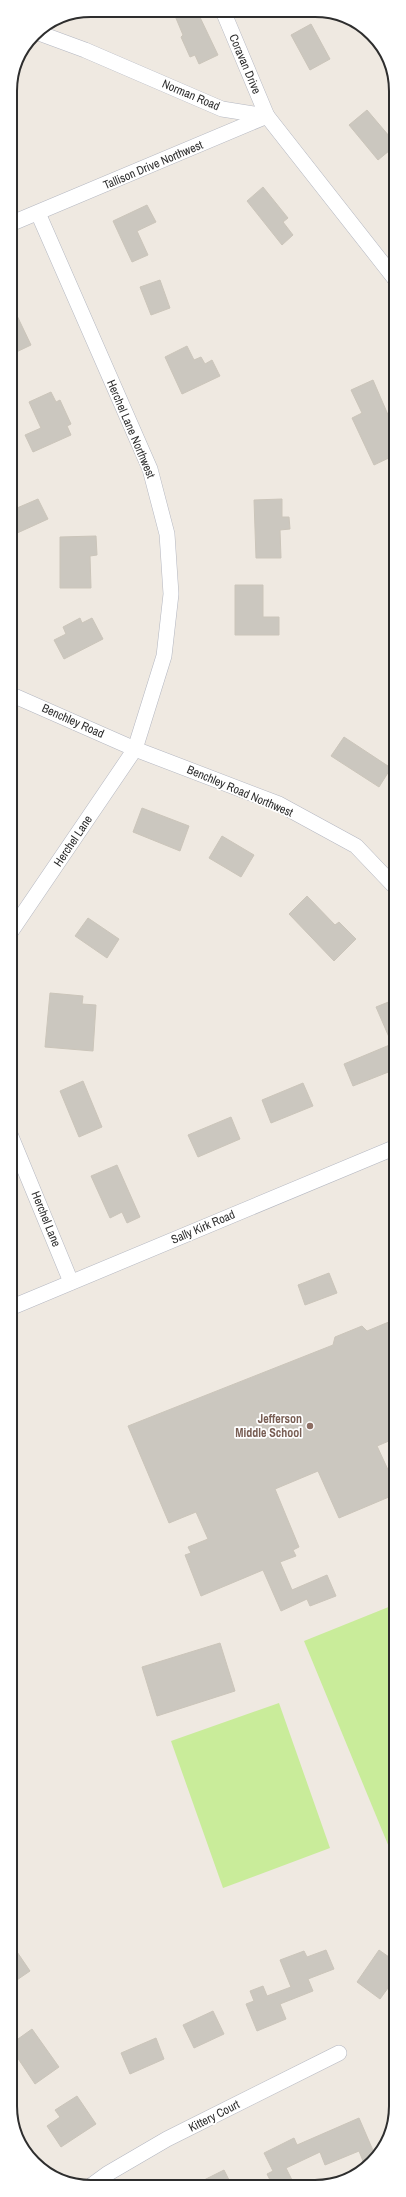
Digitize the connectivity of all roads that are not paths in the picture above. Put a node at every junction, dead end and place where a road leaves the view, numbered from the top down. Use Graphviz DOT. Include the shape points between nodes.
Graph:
graph roads {
  1 [pos="225,17"];
  2 [pos="43,34"];
  3 [pos="267,116"];
  4 [pos="38,213"];
  5 [pos="17,221"];
  6 [pos="389,271"];
  7 [pos="17,697"];
  8 [pos="135,749"];
  9 [pos="389,881"];
  10 [pos="17,923"];
  11 [pos="389,1150"];
  12 [pos="17,1151"];
  13 [pos="71,1282"];
  14 [pos="17,1305"];
  15 [pos="339,2053"];
  16 [pos="100,2180"];
  1 -- 3 [label="street, Coravan Drive"];
  2 -- 3 [label="street, Norman Road" via="222,109"];
  3 -- 4 [label="street, Tallison Drive Northwest"];
  3 -- 6 [label="street"];
  4 -- 5 [label="street, Tallison Drive Northwest"];
  4 -- 8 [label="street, Herchel Lane Northwest" via="150,469 167,534 171,594 164,656"];
  7 -- 8 [label="street, Benchley Road"];
  8 -- 9 [label="street, Benchley Road Northwest" via="279,804 356,846"];
  8 -- 10 [label="street, Herchel Lane"];
  11 -- 13 [label="street, Sally Kirk Road"];
  12 -- 13 [label="street, Herchel Lane"];
  13 -- 14 [label="street, Sally Kirk Road"];
  15 -- 16 [label="street, Kittery Court" via="168,2139"];
}
